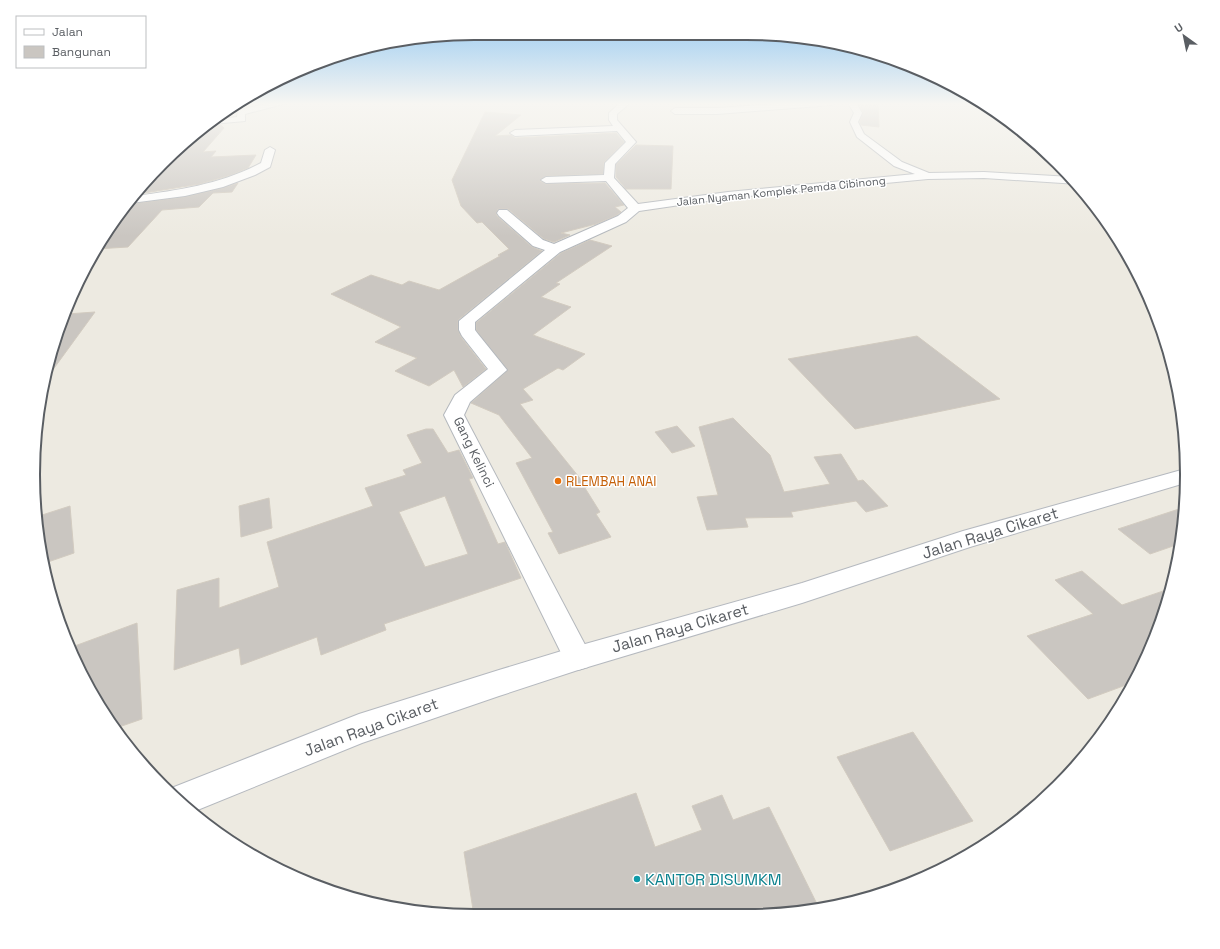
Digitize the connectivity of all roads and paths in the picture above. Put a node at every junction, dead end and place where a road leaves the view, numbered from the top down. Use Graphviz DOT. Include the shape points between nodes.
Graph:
graph roads {
  1 [pos="626,147"];
  2 [pos="876,147"];
  3 [pos="270,150"];
  4 [pos="928,176"];
  5 [pos="609,178"];
  6 [pos="546,180"];
  7 [pos="1065,180"];
  8 [pos="139,199"];
  9 [pos="635,208"];
  10 [pos="503,213"];
  11 [pos="554,249"];
  12 [pos="1180,477"];
  13 [pos="578,658"];
  14 [pos="185,798"];
  1 -- 5 [label="street" via="610,163"];
  2 -- 4 [label="street" via="898,164"];
  3 -- 8 [label="street" via="266,165 255,172 221,184"];
  4 -- 7 [label="street, Jalan Nyaman Komplek Pemda Cibinong" via="984,175"];
  4 -- 9 [label="street, Jalan Nyaman Komplek Pemda Cibinong" via="728,195"];
  5 -- 6 [label="street"];
  5 -- 9 [label="street"];
  9 -- 11 [label="street, Gang Kelinci" via="622,219"];
  10 -- 11 [label="street" via="538,244"];
  11 -- 13 [label="street, Gang Kelinci" via="467,321 470,336 498,370 462,399 454,415"];
  12 -- 13 [label="street, Jalan Raya Cikaret" via="963,540 802,593"];
  13 -- 14 [label="street, Jalan Raya Cikaret" via="359,729"];
}
